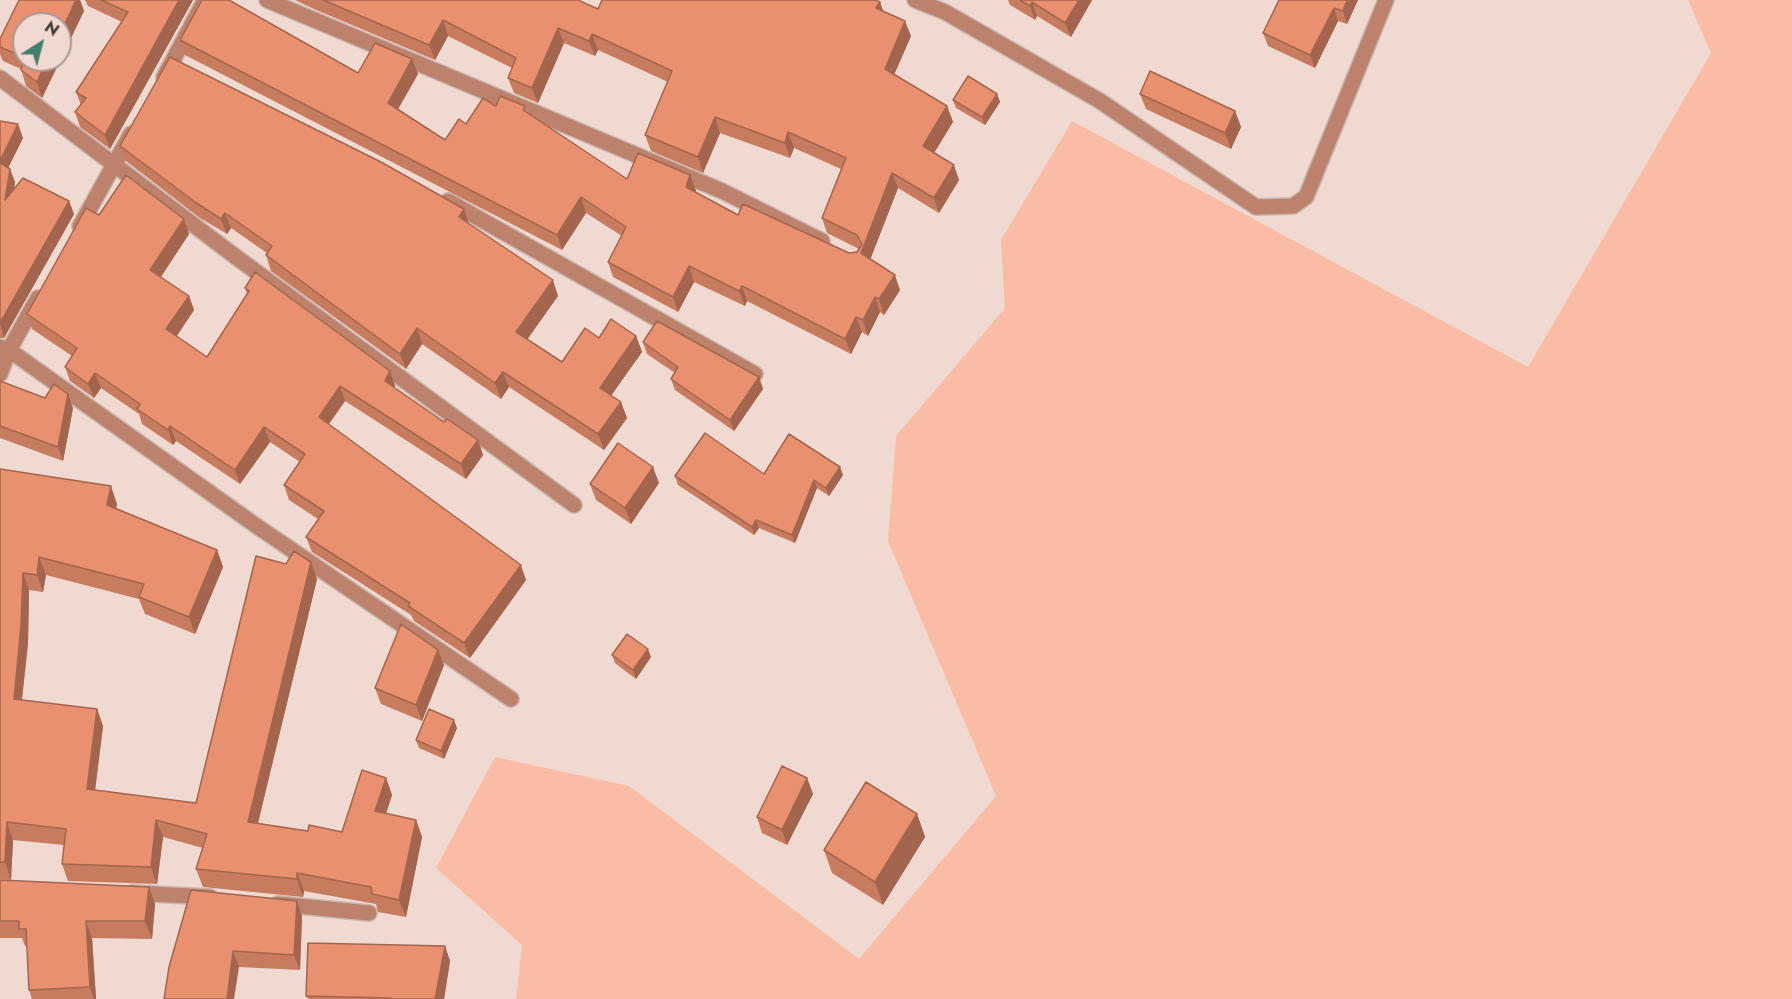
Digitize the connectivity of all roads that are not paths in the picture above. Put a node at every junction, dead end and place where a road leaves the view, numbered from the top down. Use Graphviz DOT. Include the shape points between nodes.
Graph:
graph roads {
  1 [pos="205,0"];
  2 [pos="267,0"];
  3 [pos="915,0"];
  4 [pos="1386,0"];
  5 [pos="0,78"];
  6 [pos="157,89"];
  7 [pos="141,117"];
  8 [pos="114,165"];
  9 [pos="432,192"];
  10 [pos="73,237"];
  11 [pos="837,249"];
  12 [pos="44,288"];
  13 [pos="4,349"];
  14 [pos="0,374"];
  15 [pos="755,374"];
  16 [pos="574,505"];
  17 [pos="511,699"];
  18 [pos="118,893"];
  19 [pos="223,898"];
  20 [pos="268,903"];
  21 [pos="369,913"];
  1 -- 6 [label="street" via="178,63"];
  2 -- 11 [label="street" via="722,191"];
  3 -- 4 [label="street" via="945,12 1100,101 1256,207 1293,206 1305,197"];
  5 -- 8 [label="street"];
  7 -- 8 [label="street"];
  8 -- 10 [label="street"];
  8 -- 16 [label="street"];
  9 -- 15 [label="street"];
  12 -- 13 [label="street"];
  13 -- 14 [label="street"];
  13 -- 17 [label="street"];
  18 -- 19 [label="street"];
  20 -- 21 [label="street"];
}
